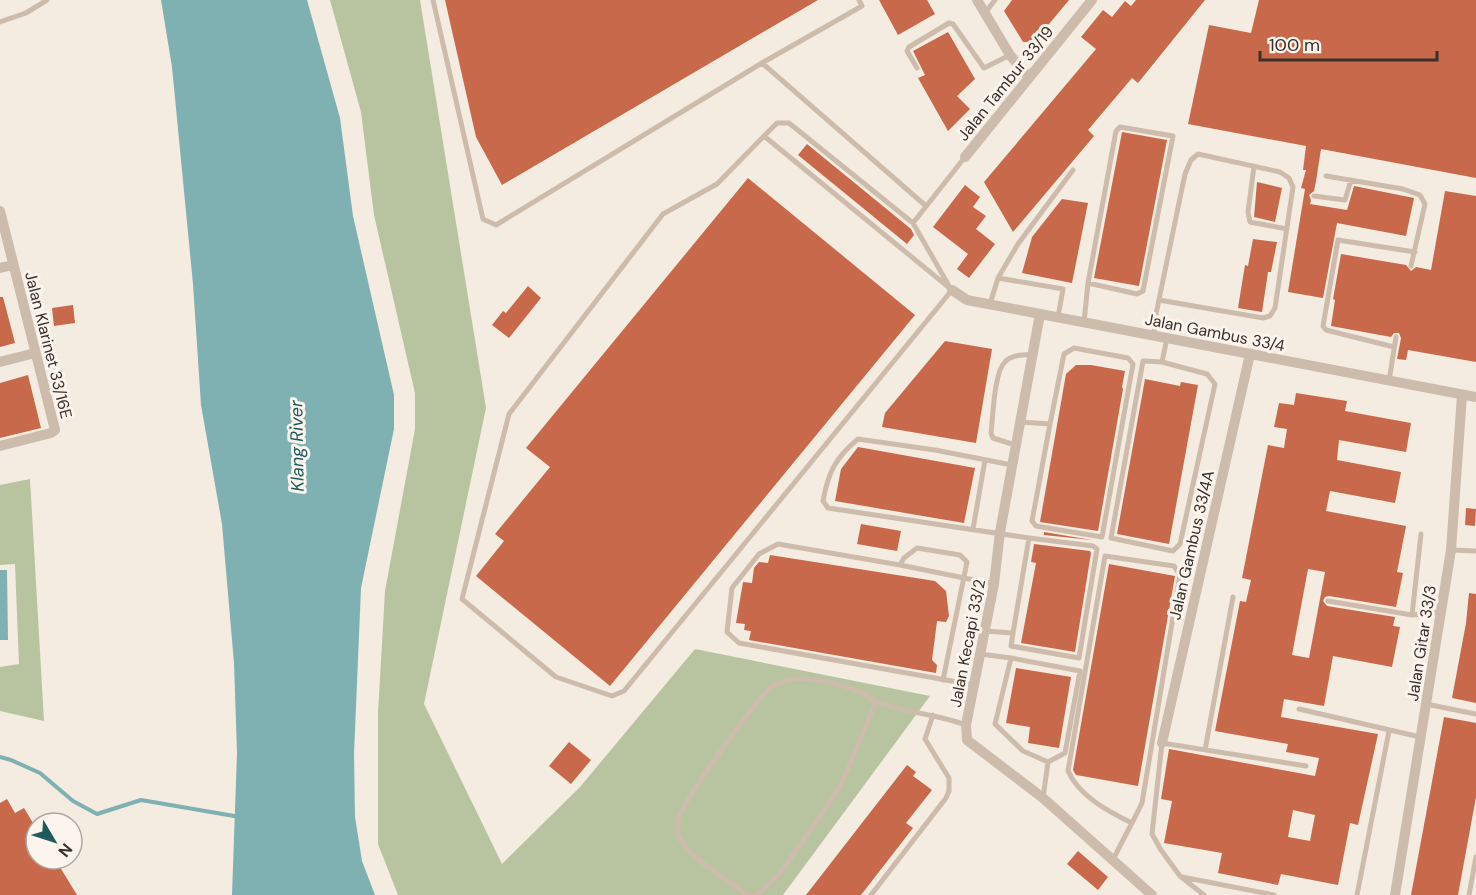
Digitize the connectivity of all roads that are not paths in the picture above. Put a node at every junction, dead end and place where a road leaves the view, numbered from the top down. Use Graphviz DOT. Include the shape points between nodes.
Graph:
graph roads {
  1 [pos="47,0"];
  2 [pos="433,0"];
  3 [pos="859,0"];
  4 [pos="977,0"];
  5 [pos="995,0"];
  6 [pos="1092,0"];
  7 [pos="985,13"];
  8 [pos="0,22"];
  9 [pos="1011,55"];
  10 [pos="762,63"];
  11 [pos="917,68"];
  12 [pos="1029,78"];
  13 [pos="764,136"];
  14 [pos="965,157"];
  15 [pos="1254,166"];
  16 [pos="1073,170"];
  17 [pos="1326,176"];
  18 [pos="1351,180"];
  19 [pos="1314,196"];
  20 [pos="926,206"];
  21 [pos="0,212"];
  22 [pos="913,223"];
  23 [pos="1287,229"];
  24 [pos="1415,252"];
  25 [pos="13,265"];
  26 [pos="1411,266"];
  27 [pos="0,268"];
  28 [pos="998,278"];
  29 [pos="1088,283"];
  30 [pos="952,290"];
  31 [pos="1159,300"];
  32 [pos="990,304"];
  33 [pos="1040,314"];
  34 [pos="1058,317"];
  35 [pos="1084,322"];
  36 [pos="1154,336"];
  37 [pos="1167,338"];
  38 [pos="1396,338"];
  39 [pos="1394,347"];
  40 [pos="35,353"];
  41 [pos="1250,354"];
  42 [pos="1032,355"];
  43 [pos="0,362"];
  44 [pos="1162,362"];
  45 [pos="1389,381"];
  46 [pos="1462,394"];
  47 [pos="1476,397"];
  48 [pos="1020,422"];
  49 [pos="1050,424"];
  50 [pos="1015,445"];
  51 [pos="0,446"];
  52 [pos="985,460"];
  53 [pos="1012,465"];
  54 [pos="973,529"];
  55 [pos="1000,532"];
  56 [pos="1421,534"];
  57 [pos="1029,538"];
  58 [pos="1451,550"];
  59 [pos="1476,551"];
  60 [pos="900,565"];
  61 [pos="964,578"];
  62 [pos="994,584"];
  63 [pos="1233,597"];
  64 [pos="1328,601"];
  65 [pos="1442,612"];
  66 [pos="1412,615"];
  67 [pos="984,631"];
  68 [pos="1013,633"];
  69 [pos="980,654"];
  70 [pos="1011,658"];
  71 [pos="943,680"];
  72 [pos="974,685"];
  73 [pos="876,702"];
  74 [pos="1426,704"];
  75 [pos="1299,709"];
  76 [pos="1476,714"];
  77 [pos="933,715"];
  78 [pos="966,725"];
  79 [pos="1389,731"];
  80 [pos="1421,738"];
  81 [pos="1162,743"];
  82 [pos="1205,750"];
  83 [pos="1048,762"];
  84 [pos="1306,766"];
  85 [pos="1043,798"];
  86 [pos="1132,823"];
  87 [pos="1476,857"];
  88 [pos="1113,860"];
  89 [pos="1180,876"];
  90 [pos="751,895"];
  91 [pos="756,895"];
  92 [pos="871,895"];
  93 [pos="1152,895"];
  94 [pos="1204,895"];
  95 [pos="1274,895"];
  96 [pos="1357,895"];
  97 [pos="1395,895"];
  98 [pos="1469,895"];
  1 -- 8 [label="lane"];
  2 -- 10 [label="lane" via="483,219 496,225"];
  3 -- 10 [label="lane" via="862,6"];
  4 -- 7 [label="street"];
  5 -- 7 [label="lane"];
  6 -- 12 [label="street, Jalan Tambur 33/19"];
  7 -- 9 [label="street"];
  9 -- 11 [label="lane" via="984,68 953,24 949,24 909,47 907,51"];
  9 -- 12 [label="street"];
  10 -- 20 [label="lane"];
  12 -- 14 [label="street, Jalan Tambur 33/19"];
  13 -- 22 [label="lane" via="777,123 789,123"];
  13 -- 30 [label="lane"];
  13 -- 30 [label="lane" via="717,184 663,214 509,414 462,599 556,678 612,696 624,691"];
  14 -- 20 [label="lane"];
  15 -- 23 [label="lane" via="1280,172 1293,187"];
  15 -- 23 [label="lane" via="1250,222"];
  15 -- 31 [label="lane" via="1198,154 1191,160"];
  16 -- 28 [label="lane"];
  17 -- 18 [label="lane"];
  18 -- 19 [label="lane" via="1345,200"];
  18 -- 24 [label="lane" via="1420,195 1425,204"];
  20 -- 22 [label="lane"];
  21 -- 25 [label="street, Jalan Klarinet 33/16E"];
  22 -- 30 [label="lane"];
  23 -- 31 [label="lane" via="1275,308 1270,316"];
  24 -- 26 [label="lane"];
  24 -- 39 [label="lane" via="1338,240 1323,326 1338,334"];
  25 -- 27 [label="street"];
  25 -- 40 [label="street, Jalan Klarinet 33/16E"];
  28 -- 32 [label="lane"];
  28 -- 34 [label="lane" via="1063,289"];
  29 -- 29 [label="lane" via="1116,131 1120,127 1173,136 1143,291 1137,294"];
  29 -- 35 [label="lane"];
  30 -- 32 [label="street, Jalan Gambus 33/4" via="967,300"];
  31 -- 36 [label="lane"];
  32 -- 33 [label="street, Jalan Gambus 33/4"];
  33 -- 34 [label="street, Jalan Gambus 33/4"];
  33 -- 42 [label="street, Jalan Kecapi 33/2"];
  34 -- 35 [label="street, Jalan Gambus 33/4"];
  35 -- 36 [label="street, Jalan Gambus 33/4"];
  36 -- 37 [label="street, Jalan Gambus 33/4"];
  37 -- 41 [label="street, Jalan Gambus 33/4"];
  37 -- 44 [label="lane"];
  38 -- 39 [label="lane"];
  39 -- 45 [label="lane"];
  40 -- 43 [label="street"];
  40 -- 51 [label="street, Jalan Klarinet 33/16E" via="55,430"];
  41 -- 45 [label="street, Jalan Gambus 33/4"];
  41 -- 81 [label="street, Jalan Gambus 33/4A"];
  42 -- 48 [label="street, Jalan Kecapi 33/2"];
  42 -- 50 [label="lane" via="1022,354 1005,361 999,371 991,433 993,438"];
  44 -- 44 [label="lane" via="1207,374 1215,384 1180,544 1173,551 1111,538 1143,361"];
  45 -- 46 [label="street, Jalan Gambus 33/4"];
  46 -- 47 [label="street, Jalan Gambus 33/4"];
  46 -- 58 [label="street, Jalan Gitar 33/3"];
  48 -- 49 [label="lane"];
  48 -- 50 [label="street, Jalan Kecapi 33/2"];
  49 -- 49 [label="lane" via="1032,521 1036,526 1102,537 1133,364 1128,358 1074,348 1064,354"];
  50 -- 53 [label="street, Jalan Kecapi 33/2"];
  52 -- 53 [label="lane"];
  52 -- 54 [label="lane"];
  52 -- 54 [label="lane" via="858,439 845,450 827,478 823,501 828,508"];
  53 -- 55 [label="street, Jalan Kecapi 33/2"];
  54 -- 55 [label="lane"];
  55 -- 57 [label="lane"];
  55 -- 62 [label="street, Jalan Kecapi 33/2"];
  56 -- 66 [label="lane"];
  57 -- 68 [label="lane"];
  57 -- 68 [label="lane" via="1097,549 1079,658 1011,646"];
  58 -- 59 [label="lane"];
  58 -- 65 [label="street, Jalan Gitar 33/3"];
  60 -- 61 [label="lane"];
  60 -- 61 [label="lane" via="917,548 960,555 967,562"];
  60 -- 71 [label="lane" via="778,544 759,554 732,588 727,632 739,644"];
  61 -- 62 [label="lane"];
  61 -- 71 [label="lane"];
  62 -- 67 [label="street, Jalan Kecapi 33/2"];
  63 -- 82 [label="lane"];
  64 -- 66 [label="lane"];
  65 -- 66 [label="lane"];
  65 -- 74 [label="street, Jalan Gitar 33/3"];
  67 -- 68 [label="lane"];
  67 -- 69 [label="street, Jalan Kecapi 33/2"];
  69 -- 70 [label="lane"];
  69 -- 72 [label="street, Jalan Kecapi 33/2"];
  70 -- 83 [label="lane" via="995,724 1023,751"];
  70 -- 83 [label="lane" via="1080,672 1065,753"];
  71 -- 72 [label="lane"];
  72 -- 78 [label="street, Jalan Kecapi 33/2"];
  73 -- 77 [label="lane"];
  73 -- 90 [label="lane" via="845,687 813,680 799,679 773,686 700,783 679,816 681,842"];
  73 -- 91 [label="lane" via="831,801 782,872"];
  74 -- 76 [label="lane"];
  74 -- 80 [label="street, Jalan Gitar 33/3"];
  75 -- 79 [label="lane"];
  77 -- 78 [label="lane"];
  77 -- 92 [label="lane" via="925,739 950,778 949,791"];
  78 -- 85 [label="street, Jalan Kecapi 33/2" via="967,740"];
  79 -- 80 [label="lane"];
  79 -- 96 [label="lane"];
  80 -- 97 [label="street, Jalan Gitar 33/3"];
  81 -- 82 [label="lane"];
  81 -- 89 [label="lane" via="1152,834"];
  82 -- 84 [label="lane"];
  83 -- 85 [label="lane"];
  85 -- 88 [label="street, Jalan Kecapi 33/2"];
  86 -- 86 [label="lane" via="1142,803 1180,575 1174,566 1106,556 1068,771 1074,784 1112,814"];
  86 -- 88 [label="lane"];
  87 -- 98 [label="lane"];
  88 -- 93 [label="street, Jalan Kecapi 33/2"];
  89 -- 94 [label="lane"];
  89 -- 95 [label="lane"];
}
